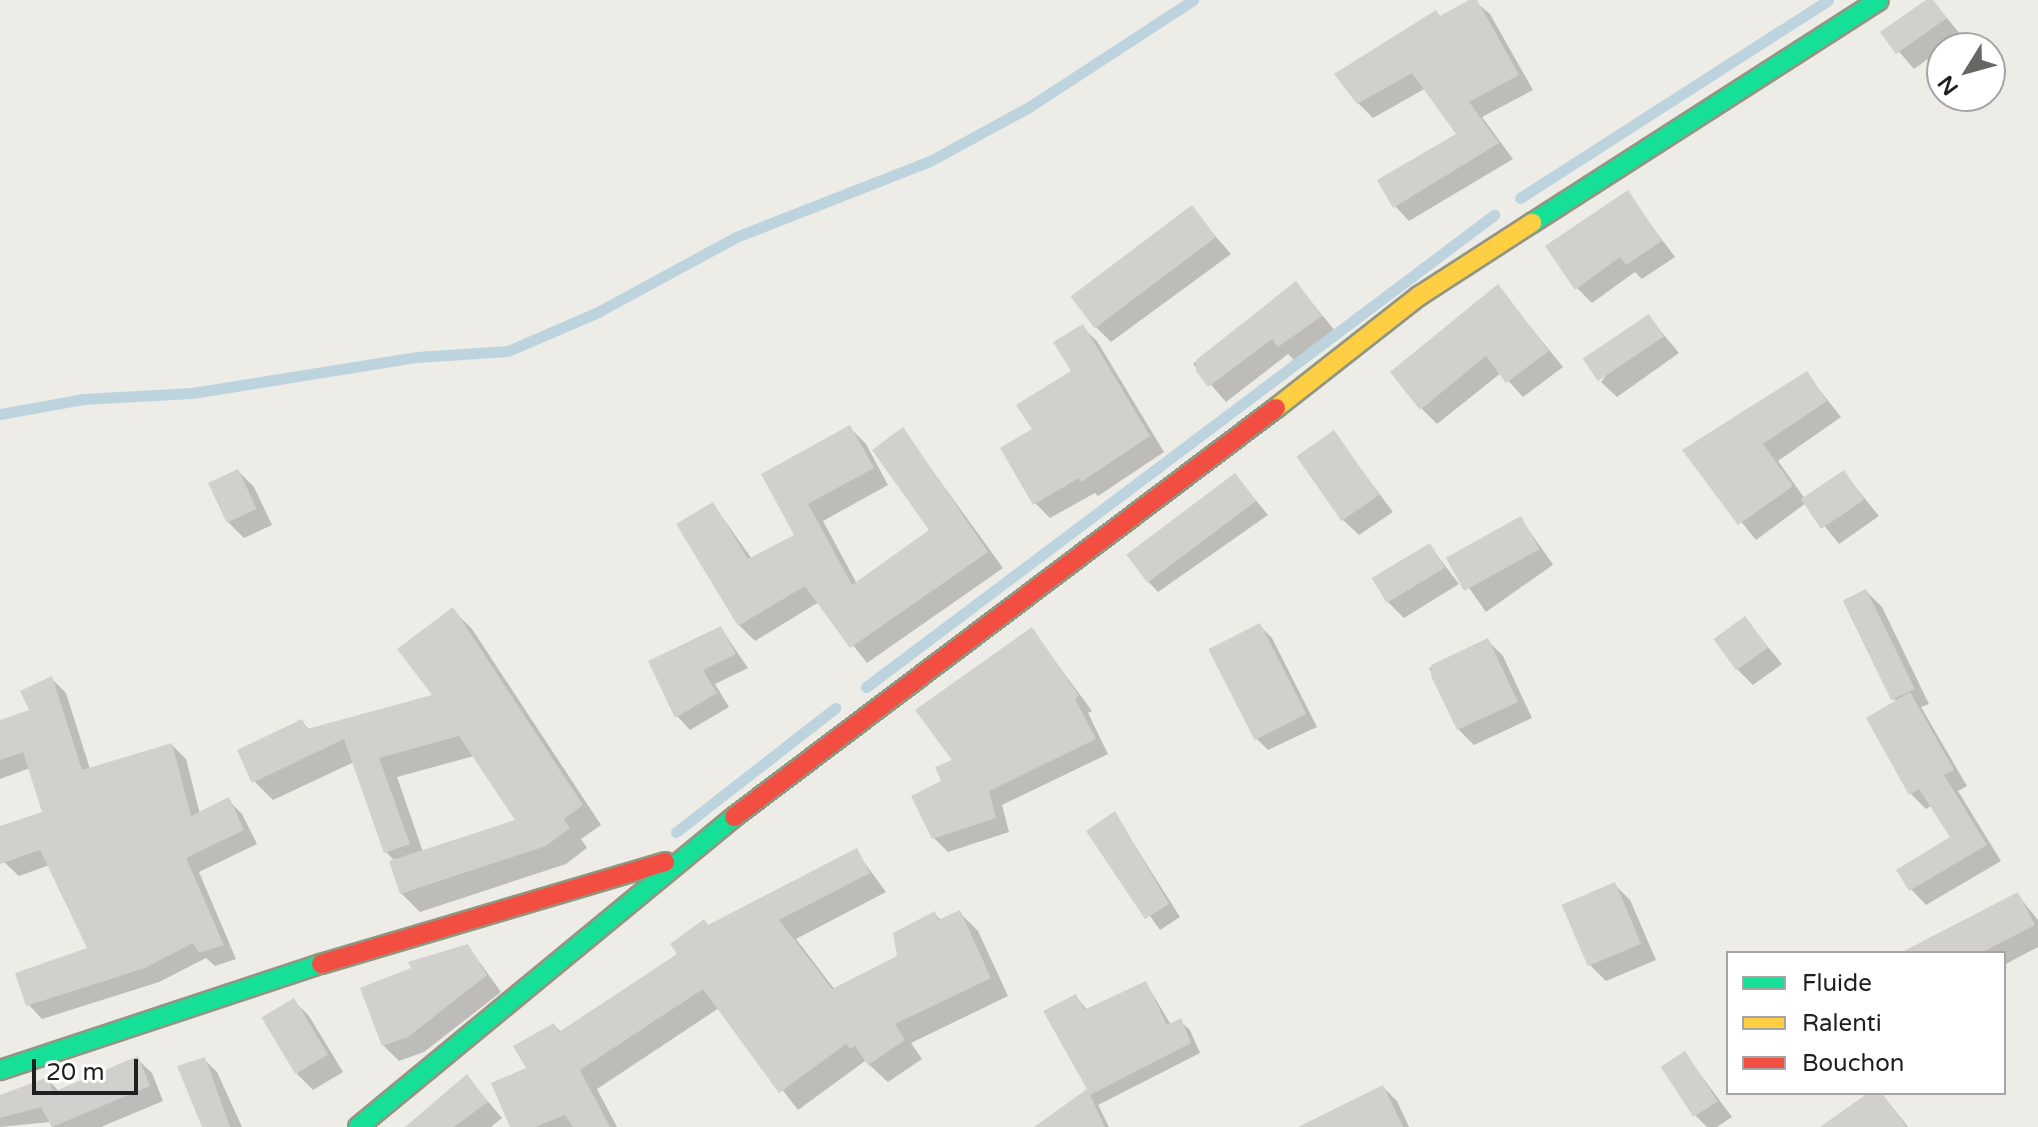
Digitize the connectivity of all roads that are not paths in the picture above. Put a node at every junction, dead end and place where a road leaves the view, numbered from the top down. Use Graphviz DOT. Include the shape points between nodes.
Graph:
graph roads {
  1 [pos="1879,0"];
  2 [pos="679,858"];
  3 [pos="0,1070"];
  4 [pos="358,1127"];
  1 -- 2 [label="street" via="1419,296 1086,555"];
  2 -- 3 [label="street" via="219,995"];
  2 -- 4 [label="street"];
}
